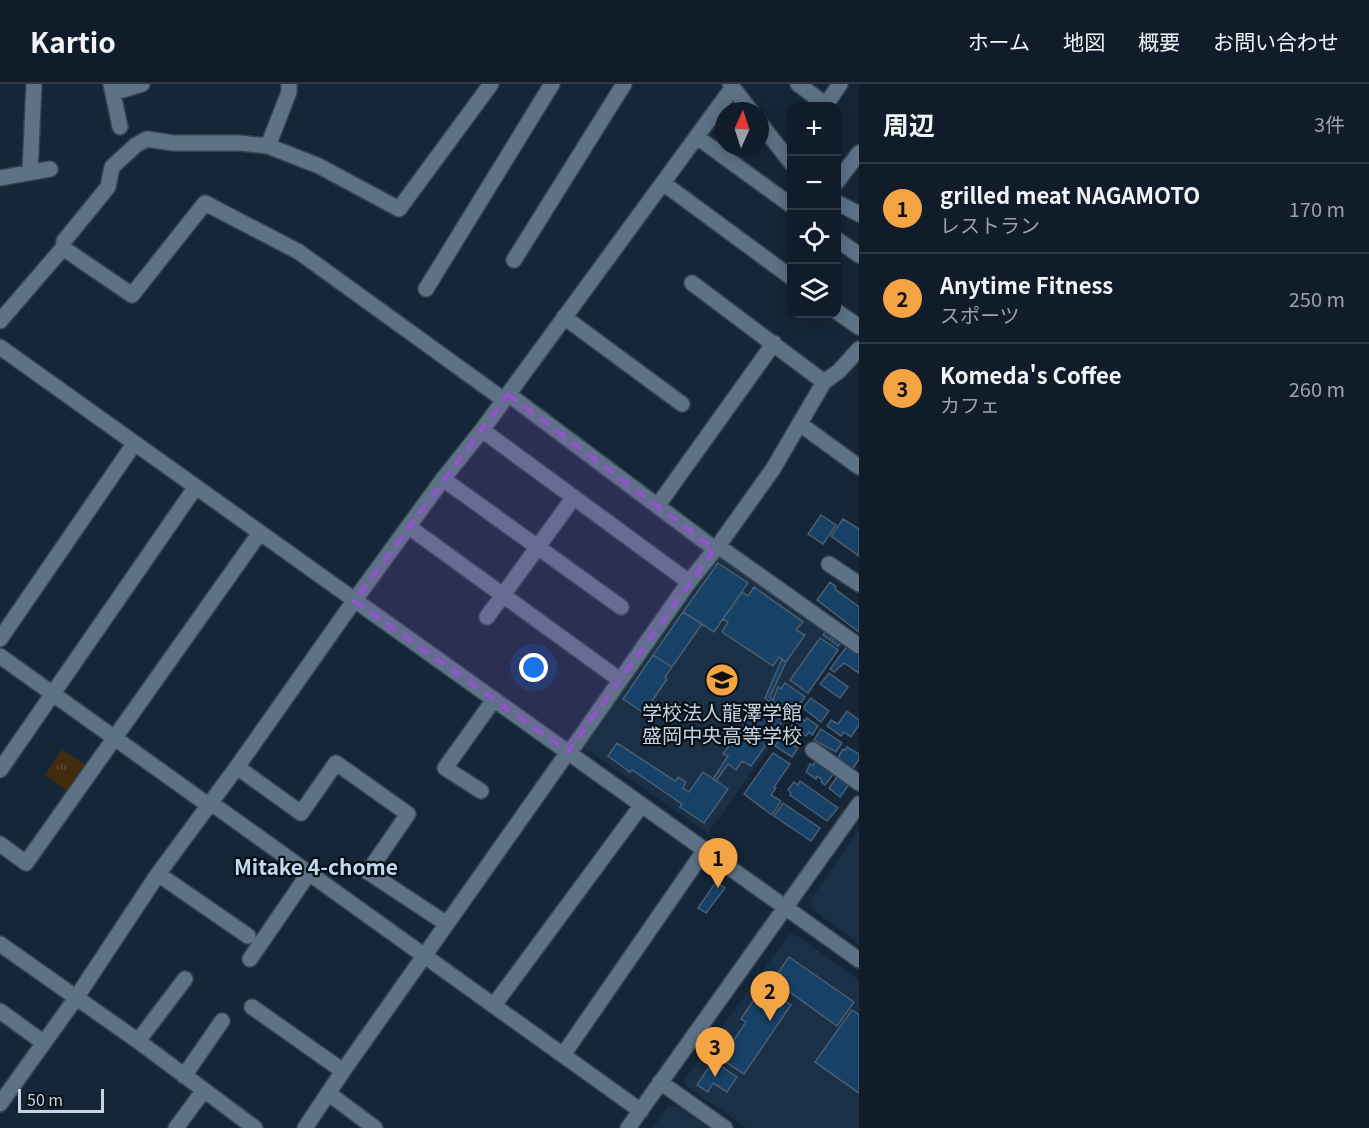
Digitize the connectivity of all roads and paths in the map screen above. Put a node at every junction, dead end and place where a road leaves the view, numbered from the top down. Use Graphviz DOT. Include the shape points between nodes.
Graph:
graph roads {
  1 [pos="34,84"];
  2 [pos="142,84"];
  3 [pos="289,84"];
  4 [pos="491,84"];
  5 [pos="552,84"];
  6 [pos="624,84"];
  7 [pos="798,84"];
  8 [pos="840,84"];
  9 [pos="731,85"];
  10 [pos="112,88"];
  11 [pos="744,102"];
  12 [pos="820,102"];
  13 [pos="828,102"];
  14 [pos="120,127"];
  15 [pos="769,134"];
  16 [pos="697,137"];
  17 [pos="268,146"];
  18 [pos="859,153"];
  19 [pos="788,156"];
  20 [pos="50,169"];
  21 [pos="30,172"];
  22 [pos="0,178"];
  23 [pos="841,178"];
  24 [pos="663,183"];
  25 [pos="787,202"];
  26 [pos="841,204"];
  27 [pos="859,214"];
  28 [pos="841,242"];
  29 [pos="63,248"];
  30 [pos="859,255"];
  31 [pos="514,260"];
  32 [pos="787,274"];
  33 [pos="692,283"];
  34 [pos="426,289"];
  35 [pos="841,314"];
  36 [pos="564,317"];
  37 [pos="0,321"];
  38 [pos="859,327"];
  39 [pos="774,343"];
  40 [pos="0,347"];
  41 [pos="857,356"];
  42 [pos="824,382"];
  43 [pos="506,397"];
  44 [pos="682,404"];
  45 [pos="800,424"];
  46 [pos="482,430"];
  47 [pos="134,444"];
  48 [pos="859,467"];
  49 [pos="443,479"];
  50 [pos="195,488"];
  51 [pos="573,497"];
  52 [pos="658,505"];
  53 [pos="409,527"];
  54 [pos="259,534"];
  55 [pos="538,546"];
  56 [pos="716,547"];
  57 [pos="829,564"];
  58 [pos="689,582"];
  59 [pos="859,584"];
  60 [pos="502,594"];
  61 [pos="354,602"];
  62 [pos="621,607"];
  63 [pos="487,617"];
  64 [pos="0,639"];
  65 [pos="859,646"];
  66 [pos="0,656"];
  67 [pos="620,680"];
  68 [pos="53,693"];
  69 [pos="493,701"];
  70 [pos="115,739"];
  71 [pos="813,750"];
  72 [pos="567,752"];
  73 [pos="237,767"];
  74 [pos="0,770"];
  75 [pos="859,783"];
  76 [pos="481,791"];
  77 [pos="211,803"];
  78 [pos="859,804"];
  79 [pos="641,806"];
  80 [pos="0,844"];
  81 [pos="704,851"];
  82 [pos="158,873"];
  83 [pos="309,873"];
  84 [pos="786,908"];
  85 [pos="447,924"];
  86 [pos="248,936"];
  87 [pos="0,944"];
  88 [pos="424,955"];
  89 [pos="250,959"];
  90 [pos="859,960"];
  91 [pos="185,979"];
  92 [pos="76,998"];
  93 [pos="494,1005"];
  94 [pos="252,1007"];
  95 [pos="0,1011"];
  96 [pos="222,1022"];
  97 [pos="138,1041"];
  98 [pos="44,1043"];
  99 [pos="563,1055"];
  100 [pos="343,1071"];
  101 [pos="184,1076"];
  102 [pos="660,1082"];
  103 [pos="204,1090"];
  104 [pos="328,1093"];
  105 [pos="0,1104"];
  106 [pos="641,1110"];
  107 [pos="176,1128"];
  108 [pos="255,1128"];
  109 [pos="305,1128"];
  110 [pos="375,1128"];
  111 [pos="628,1128"];
  112 [pos="725,1128"];
  1 -- 21 [label="street"];
  2 -- 10 [label="street"];
  3 -- 17 [label="street" via="290,92"];
  4 -- 17 [label="street" via="399,209 320,166"];
  5 -- 34 [label="street"];
  6 -- 31 [label="street"];
  7 -- 12 [label="street"];
  8 -- 13 [label="street"];
  9 -- 11 [label="street"];
  9 -- 16 [label="street"];
  10 -- 14 [label="street"];
  15 -- 19 [label="street"];
  16 -- 24 [label="street"];
  16 -- 25 [label="street"];
  17 -- 29 [label="street" via="147,139 112,167 108,187 64,241"];
  18 -- 23 [label="street"];
  20 -- 21 [label="street"];
  21 -- 22 [label="street"];
  24 -- 32 [label="street"];
  24 -- 36 [label="street"];
  26 -- 27 [label="street"];
  28 -- 30 [label="street"];
  29 -- 37 [label="street"];
  29 -- 43 [label="street" via="132,295 205,204 299,252"];
  33 -- 39 [label="street"];
  35 -- 38 [label="street"];
  36 -- 43 [label="street"];
  36 -- 44 [label="street"];
  39 -- 42 [label="street"];
  39 -- 52 [label="street"];
  40 -- 47 [label="street"];
  41 -- 42 [label="street"];
  42 -- 45 [label="street"];
  43 -- 46 [label="street"];
  43 -- 52 [label="street"];
  45 -- 48 [label="street"];
  45 -- 56 [label="street" via="773,469"];
  46 -- 49 [label="street"];
  46 -- 51 [label="street"];
  47 -- 50 [label="street"];
  47 -- 64 [label="street"];
  49 -- 53 [label="street"];
  49 -- 55 [label="street"];
  50 -- 54 [label="street"];
  50 -- 68 [label="street"];
  51 -- 55 [label="street"];
  51 -- 58 [label="street"];
  52 -- 56 [label="street"];
  53 -- 60 [label="street"];
  53 -- 61 [label="street"];
  54 -- 61 [label="street"];
  54 -- 70 [label="street"];
  55 -- 60 [label="street"];
  55 -- 62 [label="street"];
  56 -- 58 [label="street"];
  56 -- 65 [label="street"];
  57 -- 59 [label="street"];
  58 -- 67 [label="street"];
  60 -- 63 [label="street"];
  60 -- 67 [label="street"];
  61 -- 69 [label="street"];
  61 -- 73 [label="street"];
  66 -- 68 [label="street"];
  67 -- 72 [label="street"];
  68 -- 70 [label="street"];
  68 -- 74 [label="street"];
  69 -- 72 [label="street"];
  69 -- 76 [label="street" via="445,768"];
  70 -- 77 [label="street" via="204,802"];
  70 -- 80 [label="street" via="26,863"];
  71 -- 75 [label="street"];
  72 -- 79 [label="street"];
  72 -- 85 [label="street"];
  73 -- 77 [label="street"];
  73 -- 85 [label="street" via="302,813 336,763 408,814 368,872"];
  77 -- 82 [label="street"];
  77 -- 83 [label="street"];
  78 -- 84 [label="street"];
  79 -- 81 [label="street"];
  79 -- 93 [label="street"];
  81 -- 84 [label="street"];
  81 -- 99 [label="street"];
  82 -- 86 [label="street"];
  82 -- 92 [label="street"];
  83 -- 88 [label="street"];
  83 -- 89 [label="street"];
  84 -- 90 [label="street"];
  84 -- 102 [label="street"];
  85 -- 88 [label="street"];
  87 -- 92 [label="street"];
  88 -- 93 [label="street"];
  88 -- 100 [label="street"];
  91 -- 97 [label="street"];
  92 -- 97 [label="street"];
  92 -- 98 [label="street"];
  93 -- 99 [label="street"];
  94 -- 100 [label="street"];
  95 -- 98 [label="street"];
  96 -- 101 [label="street"];
  97 -- 101 [label="street"];
  98 -- 105 [label="street"];
  99 -- 106 [label="street"];
  100 -- 104 [label="street"];
  101 -- 103 [label="street"];
  102 -- 106 [label="street"];
  102 -- 112 [label="street"];
  103 -- 107 [label="street"];
  103 -- 108 [label="street"];
  104 -- 109 [label="street"];
  104 -- 110 [label="street"];
  106 -- 111 [label="street"];
}
